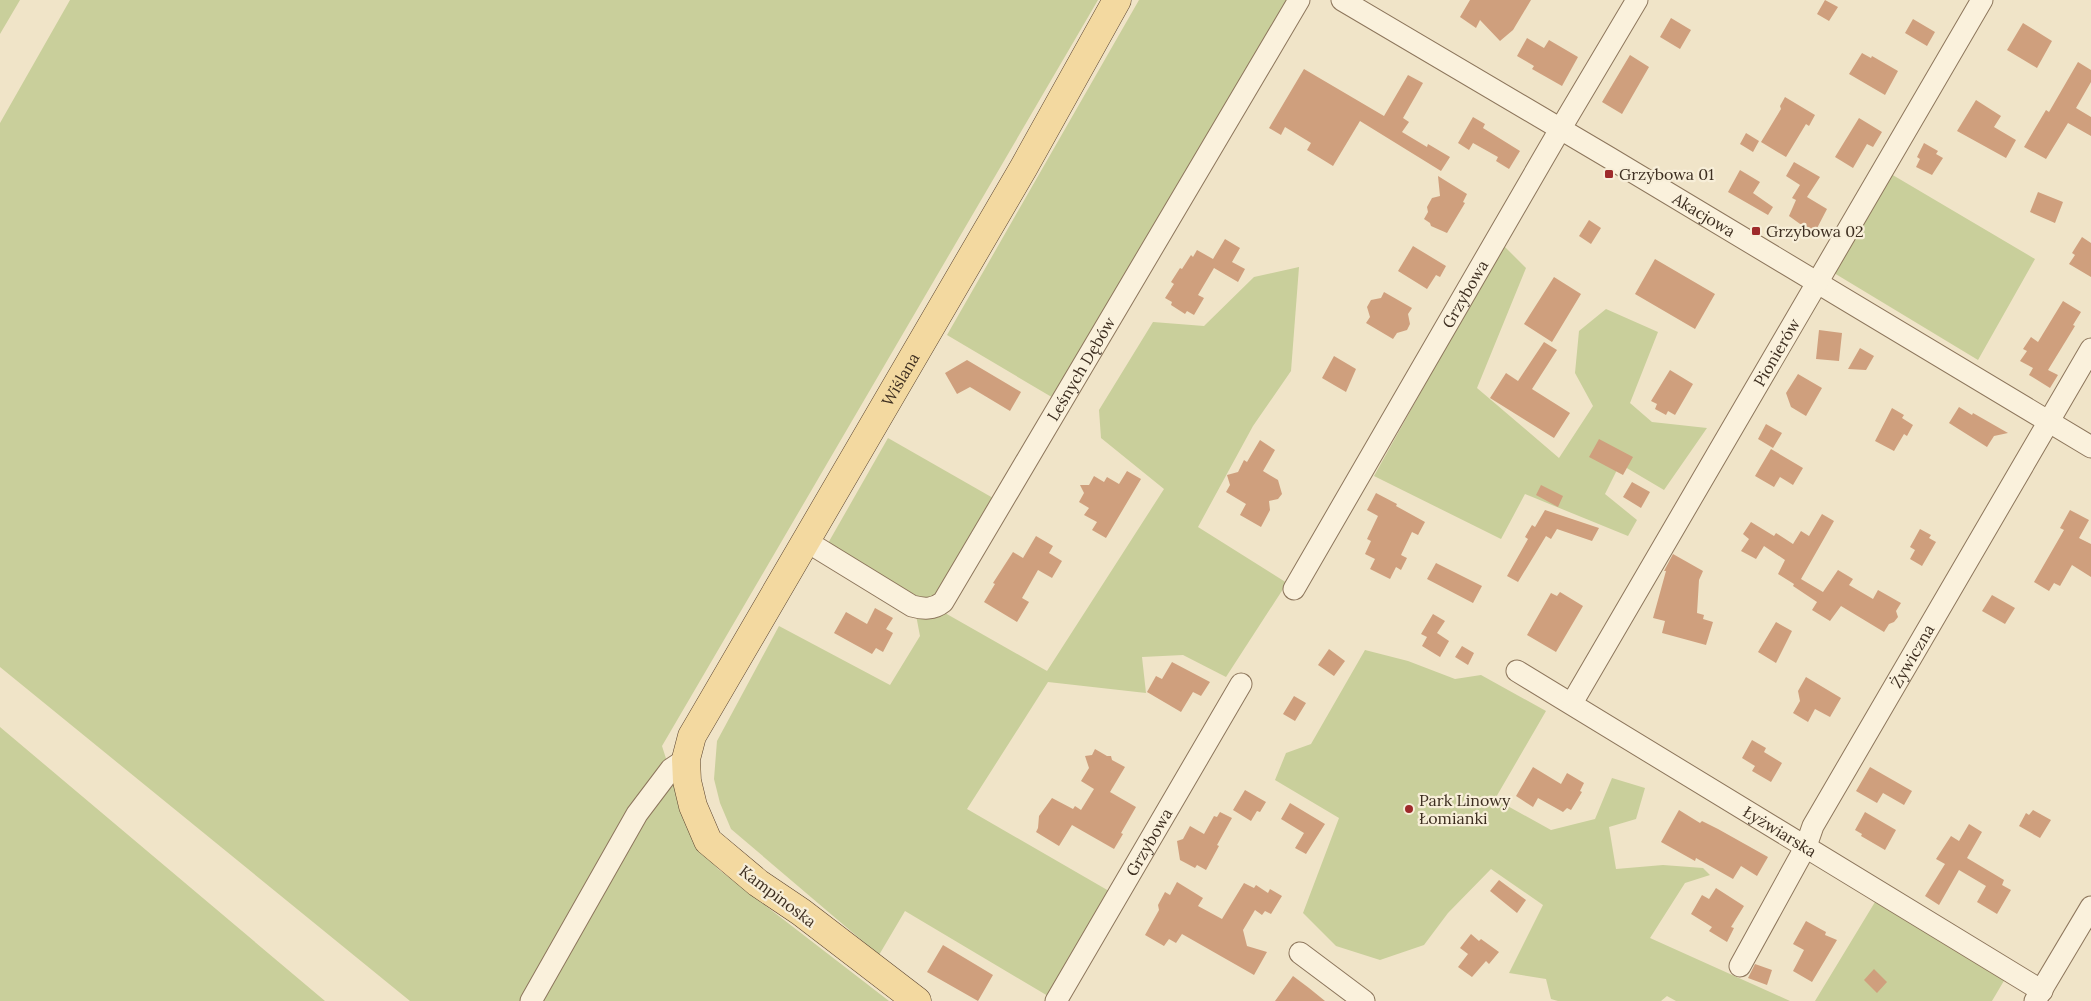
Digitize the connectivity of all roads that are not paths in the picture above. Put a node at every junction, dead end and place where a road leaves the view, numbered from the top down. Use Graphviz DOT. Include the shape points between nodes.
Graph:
graph roads {
  1 [pos="1117,0"];
  2 [pos="1299,0"];
  3 [pos="1342,0"];
  4 [pos="1637,0"];
  5 [pos="1982,0"];
  6 [pos="1561,129"];
  7 [pos="1818,283"];
  8 [pos="2091,349"];
  9 [pos="2049,421"];
  10 [pos="2091,447"];
  11 [pos="806,541"];
  12 [pos="1294,589"];
  13 [pos="1518,671"];
  14 [pos="1240,684"];
  15 [pos="1572,703"];
  16 [pos="686,759"];
  17 [pos="1806,846"];
  18 [pos="2091,907"];
  19 [pos="1300,953"];
  20 [pos="1740,966"];
  21 [pos="2038,996"];
  22 [pos="530,1001"];
  23 [pos="917,1001"];
  24 [pos="1056,1001"];
  25 [pos="1364,1001"];
  1 -- 11 [label="main road, Wiślana" via="1024,167"];
  2 -- 11 [label="street, Leśnych Dębów" via="943,602 930,608 912,606"];
  3 -- 6 [label="street, Akacjowa"];
  4 -- 6 [label="street, Grzybowa"];
  5 -- 7 [label="street, Pionierów"];
  6 -- 7 [label="street, Akacjowa"];
  6 -- 12 [label="street, Grzybowa"];
  7 -- 9 [label="street, Akacjowa"];
  7 -- 15 [label="street, Pionierów"];
  8 -- 9 [label="street, Żywiczna"];
  9 -- 10 [label="street, Akacjowa"];
  9 -- 17 [label="street, Żywiczna" via="1813,826"];
  11 -- 16 [label="main road, Wiślana" via="692,736"];
  13 -- 15 [label="street, Łyżwiarska"];
  14 -- 24 [label="street, Grzybowa"];
  15 -- 17 [label="street, Łyżwiarska"];
  16 -- 22 [label="street" via="671,769 637,814"];
  16 -- 23 [label="main road, Kampinoska" via="693,806 708,841 758,883"];
  17 -- 20 [label="street, Żywiczna"];
  17 -- 21 [label="street, Łyżwiarska"];
  18 -- 21 [label="street"];
  19 -- 25 [label="street"];
}
